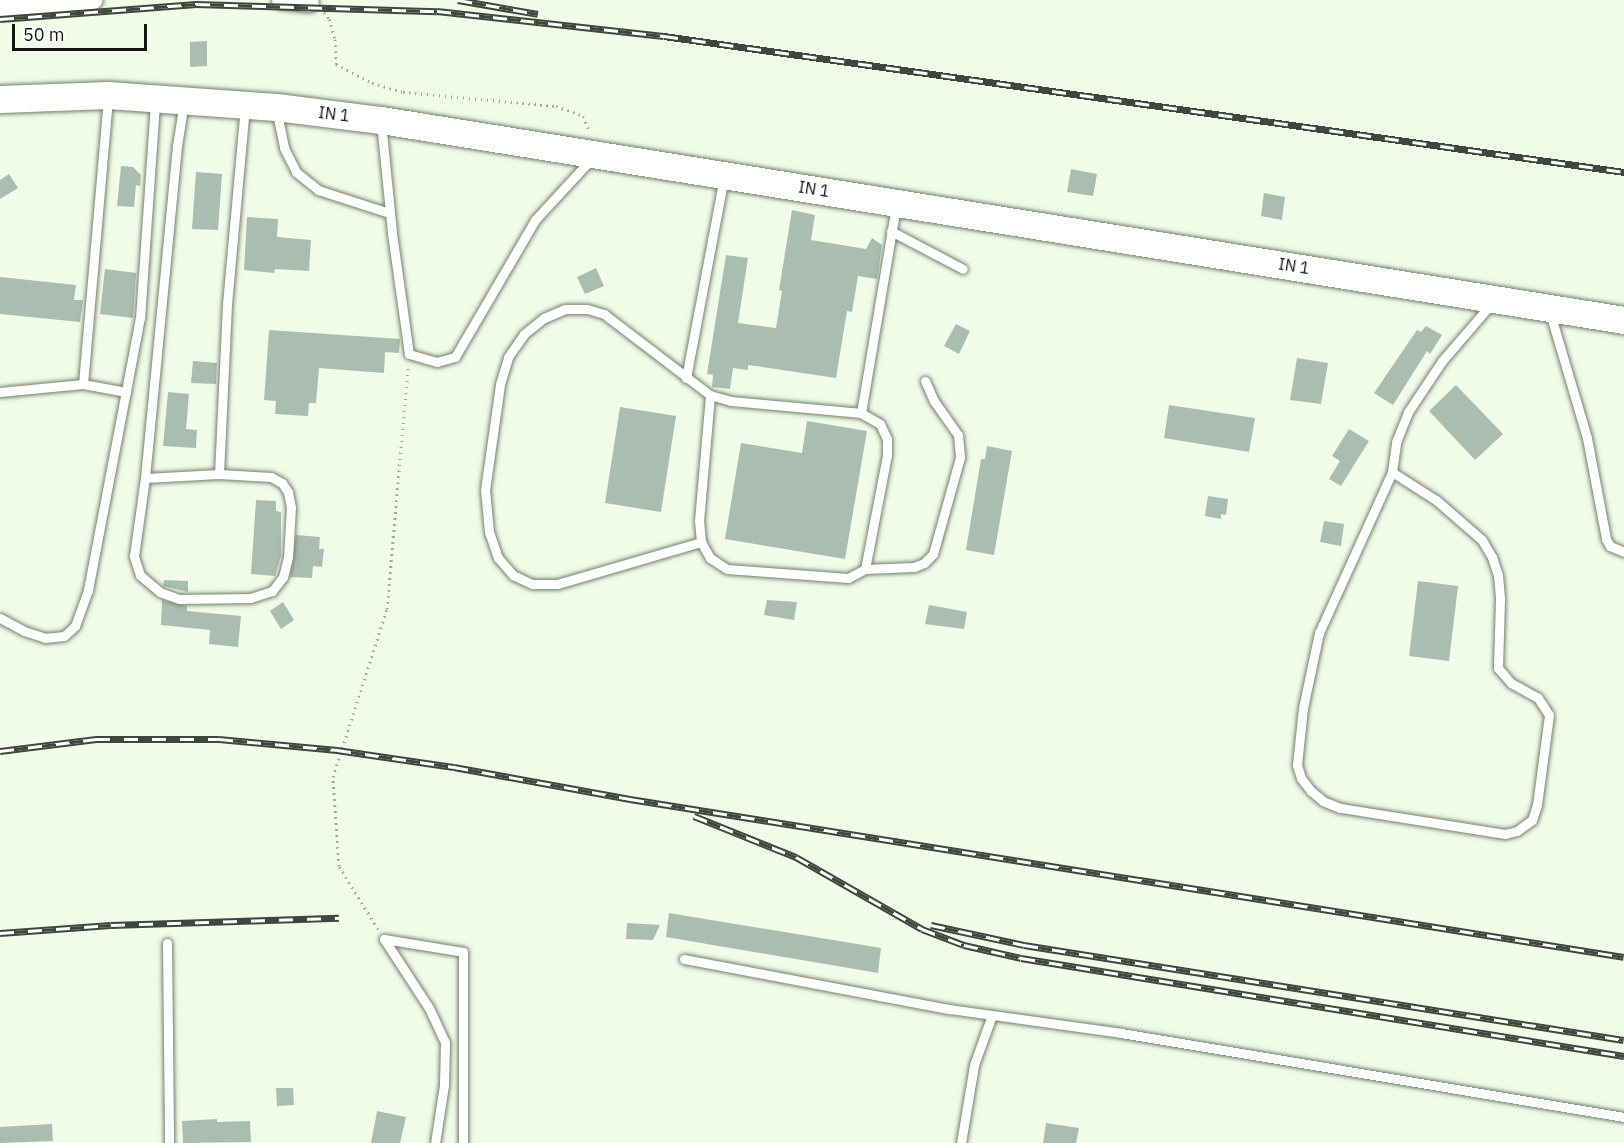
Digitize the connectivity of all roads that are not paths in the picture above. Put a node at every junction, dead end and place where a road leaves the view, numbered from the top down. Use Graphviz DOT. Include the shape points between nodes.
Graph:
graph roads {
  1 [pos="93,0"];
  2 [pos="281,0"];
  3 [pos="310,3"];
  4 [pos="0,9"];
  5 [pos="108,95"];
  6 [pos="0,99"];
  7 [pos="156,100"];
  8 [pos="184,102"];
  9 [pos="245,106"];
  10 [pos="276,107"];
  11 [pos="381,120"];
  12 [pos="595,154"];
  13 [pos="724,175"];
  14 [pos="896,202"];
  15 [pos="390,213"];
  16 [pos="891,231"];
  17 [pos="963,268"];
  18 [pos="1495,299"];
  19 [pos="1548,307"];
  20 [pos="1624,320"];
  21 [pos="686,378"];
  22 [pos="925,381"];
  23 [pos="83,384"];
  24 [pos="0,392"];
  25 [pos="126,392"];
  26 [pos="710,395"];
  27 [pos="861,413"];
  28 [pos="1392,472"];
  29 [pos="219,474"];
  30 [pos="145,478"];
  31 [pos="701,542"];
  32 [pos="1624,552"];
  33 [pos="865,568"];
  34 [pos="0,618"];
  35 [pos="167,943"];
  36 [pos="684,959"];
  37 [pos="992,1015"];
  38 [pos="1624,1117"];
  39 [pos="169,1143"];
  40 [pos="435,1143"];
  41 [pos="464,1143"];
  42 [pos="961,1143"];
  1 -- 4 [label="street"];
  2 -- 3 [label="street"];
  5 -- 6 [label="street, IN 1"];
  5 -- 7 [label="street, IN 1"];
  5 -- 23 [label="lane"];
  7 -- 8 [label="street, IN 1"];
  7 -- 25 [label="lane" via="140,318"];
  8 -- 9 [label="street, IN 1"];
  8 -- 30 [label="lane"];
  9 -- 10 [label="street, IN 1"];
  9 -- 29 [label="lane" via="227,304"];
  10 -- 11 [label="street, IN 1"];
  10 -- 15 [label="lane" via="284,148 296,172 318,190"];
  11 -- 12 [label="street, IN 1"];
  11 -- 15 [label="lane"];
  12 -- 13 [label="street, IN 1"];
  12 -- 15 [label="lane" via="535,220 455,357 437,362 409,354"];
  13 -- 14 [label="street, IN 1"];
  13 -- 21 [label="lane"];
  14 -- 16 [label="lane"];
  14 -- 18 [label="street, IN 1"];
  16 -- 17 [label="lane"];
  16 -- 27 [label="lane"];
  18 -- 19 [label="street, IN 1"];
  18 -- 28 [label="lane" via="1442,361 1408,412 1396,442"];
  19 -- 20 [label="street, IN 1"];
  19 -- 32 [label="lane" via="1587,438 1606,539 1610,546"];
  21 -- 26 [label="lane"];
  21 -- 31 [label="lane" via="604,314 565,309 544,318 508,357 500,384 485,490 489,532 498,558 513,575 532,584 557,584"];
  22 -- 33 [label="lane" via="958,435 960,457 933,554 924,564 914,567"];
  23 -- 24 [label="lane"];
  23 -- 25 [label="lane"];
  25 -- 34 [label="lane" via="88,590 75,626 64,636 45,638"];
  26 -- 27 [label="lane" via="731,401"];
  26 -- 31 [label="lane" via="699,521"];
  27 -- 33 [label="lane" via="880,424 887,439 888,455"];
  28 -- 28 [label="lane" via="1436,500 1482,540 1498,574 1498,668 1511,683 1538,698 1548,716 1537,805 1532,820 1517,831 1505,834 1340,808 1323,801 1301,778 1297,753 1319,633"];
  29 -- 30 [label="lane"];
  29 -- 30 [label="lane" via="271,477 288,492 288,557 283,577 272,591 251,598 179,599 160,592 140,575 134,556"];
  31 -- 33 [label="lane" via="710,558 727,568 848,578"];
  35 -- 39 [label="lane"];
  36 -- 37 [label="lane"];
  37 -- 38 [label="lane"];
  37 -- 42 [label="lane" via="975,1065"];
  40 -- 41 [label="lane" via="444,1085 445,1043 429,1008 384,939 463,952"];
}
